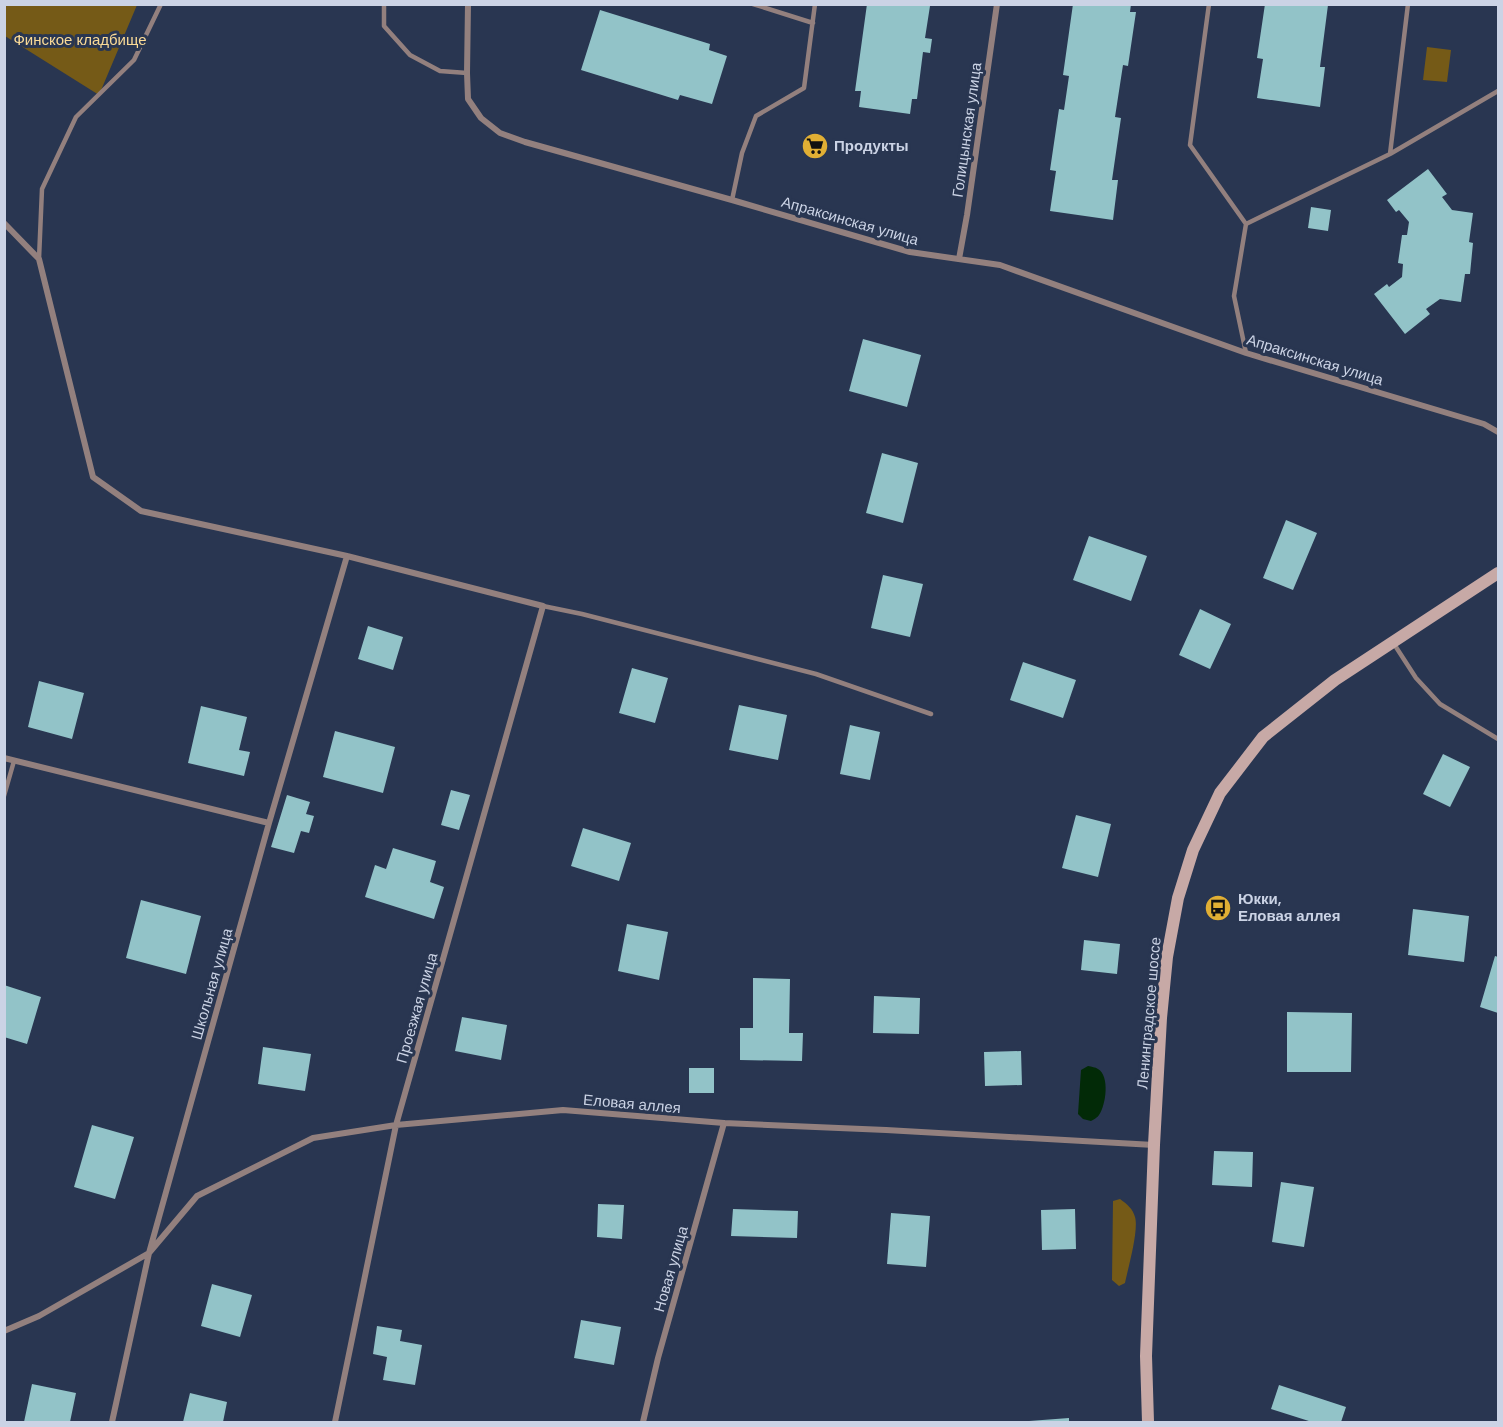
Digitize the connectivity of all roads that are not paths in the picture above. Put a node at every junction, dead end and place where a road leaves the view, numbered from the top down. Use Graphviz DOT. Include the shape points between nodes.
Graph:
graph roads {
  1 [pos="160,4"];
  2 [pos="384,4"];
  3 [pos="468,4"];
  4 [pos="753,4"];
  5 [pos="815,4"];
  6 [pos="997,4"];
  7 [pos="1209,4"];
  8 [pos="1408,4"];
  9 [pos="813,23"];
  10 [pos="467,73"];
  11 [pos="1498,91"];
  12 [pos="1390,154"];
  13 [pos="732,200"];
  14 [pos="4,223"];
  15 [pos="1246,224"];
  16 [pos="39,259"];
  17 [pos="959,259"];
  18 [pos="1246,352"];
  19 [pos="1498,432"];
  20 [pos="348,556"];
  21 [pos="1498,573"];
  22 [pos="543,606"];
  23 [pos="1393,642"];
  24 [pos="931,714"];
  25 [pos="1498,739"];
  26 [pos="4,759"];
  27 [pos="15,761"];
  28 [pos="4,796"];
  29 [pos="269,823"];
  30 [pos="724,1124"];
  31 [pos="396,1125"];
  32 [pos="1154,1145"];
  33 [pos="149,1253"];
  34 [pos="4,1331"];
  35 [pos="112,1422"];
  36 [pos="334,1422"];
  37 [pos="643,1422"];
  38 [pos="1148,1422"];
  1 -- 16 [label="lane" via="134,60 76,117 42,189"];
  2 -- 10 [label="lane" via="384,27 410,55 440,71"];
  3 -- 10 [label="street, Апраксинская улица"];
  4 -- 9 [label="lane"];
  5 -- 9 [label="lane"];
  6 -- 17 [label="street, Голицынская улица"];
  7 -- 15 [label="lane" via="1190,145"];
  8 -- 12 [label="lane"];
  9 -- 13 [label="lane" via="804,88 756,116 742,153"];
  10 -- 13 [label="street, Апраксинская улица" via="468,99 481,118 500,133"];
  11 -- 12 [label="lane"];
  12 -- 15 [label="lane"];
  13 -- 17 [label="street, Апраксинская улица" via="910,252"];
  14 -- 16 [label="street"];
  15 -- 18 [label="lane" via="1233,296"];
  16 -- 20 [label="street" via="93,477 141,511"];
  17 -- 18 [label="street, Апраксинская улица" via="1000,265"];
  18 -- 19 [label="street, Апраксинская улица" via="1484,424"];
  20 -- 22 [label="street"];
  20 -- 29 [label="street, Школьная улица"];
  21 -- 23 [label="main road, Ленинградское шоссе"];
  22 -- 24 [label="lane" via="816,674"];
  22 -- 31 [label="street, Проезжая улица"];
  23 -- 25 [label="lane" via="1416,678 1440,704"];
  23 -- 32 [label="main road, Ленинградское шоссе" via="1335,680 1263,737 1220,793 1193,850 1174,918 1161,1018"];
  26 -- 27 [label="street"];
  27 -- 28 [label="lane"];
  27 -- 29 [label="street"];
  29 -- 33 [label="street, Школьная улица"];
  30 -- 31 [label="street, Еловая аллея" via="563,1110"];
  30 -- 32 [label="street, Еловая аллея"];
  30 -- 37 [label="street, Новая улица"];
  31 -- 33 [label="street, Еловая аллея" via="313,1138 197,1196"];
  31 -- 36 [label="street, Проезжая улица"];
  32 -- 38 [label="main road, Ленинградское шоссе" via="1146,1356"];
  33 -- 34 [label="street" via="39,1316"];
  33 -- 35 [label="street, Школьная улица"];
}
